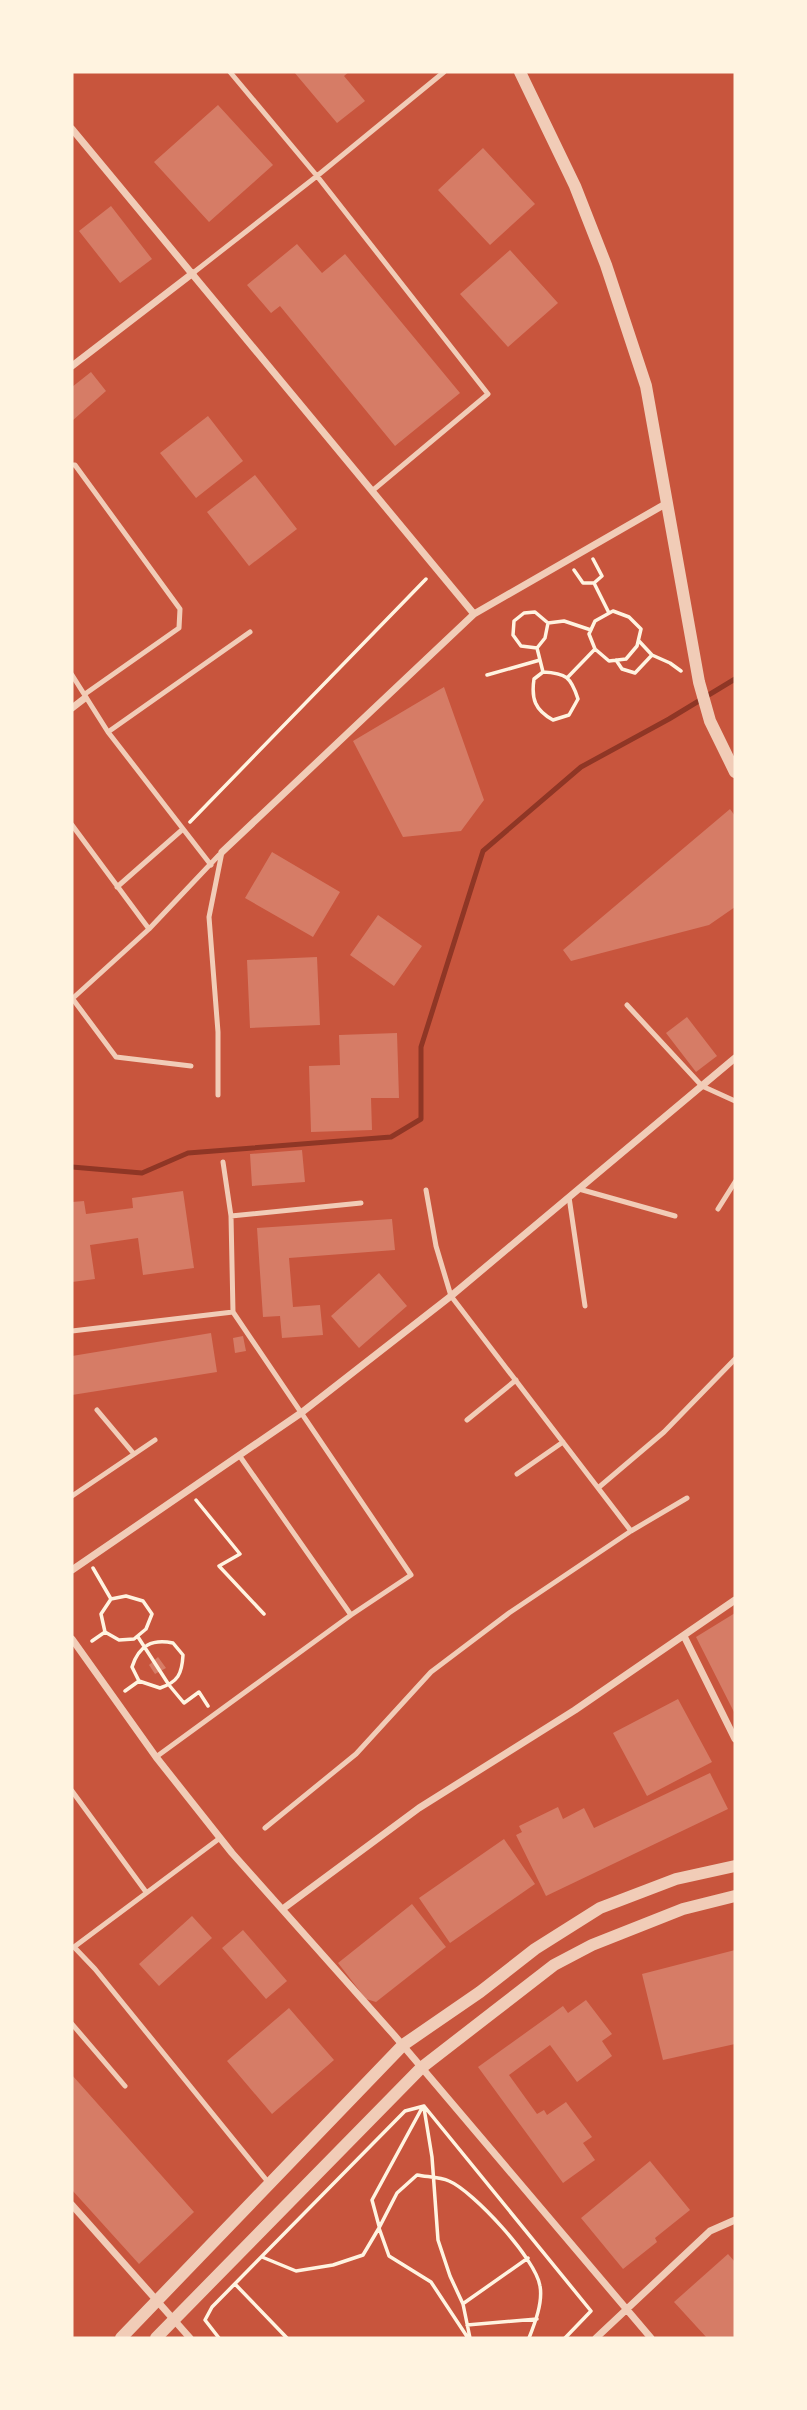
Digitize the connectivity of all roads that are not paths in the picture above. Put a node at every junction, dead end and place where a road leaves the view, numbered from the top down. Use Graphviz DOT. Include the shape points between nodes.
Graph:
graph roads {
  1 [pos="230,72"];
  2 [pos="444,72"];
  3 [pos="520,72"];
  4 [pos="72,129"];
  5 [pos="317,176"];
  6 [pos="193,273"];
  7 [pos="72,366"];
  8 [pos="72,465"];
  9 [pos="372,491"];
  10 [pos="667,503"];
  11 [pos="474,614"];
  12 [pos="250,632"];
  13 [pos="72,675"];
  14 [pos="85,696"];
  15 [pos="72,708"];
  16 [pos="108,732"];
  17 [pos="735,772"];
  18 [pos="72,825"];
  19 [pos="183,829"];
  20 [pos="222,852"];
  21 [pos="211,865"];
  22 [pos="117,887"];
  23 [pos="149,929"];
  24 [pos="72,999"];
  25 [pos="627,1005"];
  26 [pos="735,1058"];
  27 [pos="191,1066"];
  28 [pos="702,1086"];
  29 [pos="218,1095"];
  30 [pos="735,1101"];
  31 [pos="223,1162"];
  32 [pos="735,1182"];
  33 [pos="579,1189"];
  34 [pos="426,1190"];
  35 [pos="569,1197"];
  36 [pos="361,1203"];
  37 [pos="718,1209"];
  38 [pos="231,1216"];
  39 [pos="675,1216"];
  40 [pos="452,1296"];
  41 [pos="584,1306"];
  42 [pos="233,1312"];
  43 [pos="72,1331"];
  44 [pos="735,1359"];
  45 [pos="516,1380"];
  46 [pos="97,1410"];
  47 [pos="301,1413"];
  48 [pos="467,1420"];
  49 [pos="155,1440"];
  50 [pos="563,1442"];
  51 [pos="134,1454"];
  52 [pos="240,1455"];
  53 [pos="517,1474"];
  54 [pos="598,1488"];
  55 [pos="72,1496"];
  56 [pos="687,1498"];
  57 [pos="631,1531"];
  58 [pos="72,1570"];
  59 [pos="735,1600"];
  60 [pos="351,1615"];
  61 [pos="684,1636"];
  62 [pos="72,1639"];
  63 [pos="735,1739"];
  64 [pos="156,1757"];
  65 [pos="72,1791"];
  66 [pos="265,1828"];
  67 [pos="220,1838"];
  68 [pos="735,1866"];
  69 [pos="146,1892"];
  70 [pos="735,1896"];
  71 [pos="284,1908"];
  72 [pos="73,1947"];
  73 [pos="72,2024"];
  74 [pos="403,2045"];
  75 [pos="421,2068"];
  76 [pos="125,2086"];
  77 [pos="270,2183"];
  78 [pos="72,2205"];
  79 [pos="735,2220"];
  80 [pos="156,2302"];
  81 [pos="625,2309"];
  82 [pos="174,2321"];
  83 [pos="121,2338"];
  84 [pos="156,2338"];
  85 [pos="190,2338"];
  86 [pos="596,2338"];
  87 [pos="651,2338"];
  1 -- 5 [label="lane"];
  2 -- 5 [label="lane"];
  3 -- 10 [label="street" via="575,186 606,265 646,387"];
  4 -- 6 [label="street"];
  5 -- 6 [label="lane"];
  5 -- 9 [label="lane" via="488,394"];
  6 -- 7 [label="street"];
  6 -- 9 [label="street"];
  8 -- 14 [label="lane" via="180,608 179,628"];
  9 -- 11 [label="street"];
  10 -- 11 [label="street"];
  10 -- 17 [label="street" via="699,682 710,721"];
  11 -- 20 [label="street"];
  12 -- 16 [label="lane"];
  13 -- 14 [label="lane"];
  14 -- 15 [label="street"];
  14 -- 16 [label="lane"];
  16 -- 19 [label="lane"];
  18 -- 22 [label="lane"];
  19 -- 21 [label="lane"];
  19 -- 22 [label="lane"];
  20 -- 21 [label="lane"];
  20 -- 29 [label="lane" via="209,917"];
  21 -- 23 [label="lane"];
  22 -- 23 [label="lane"];
  23 -- 24 [label="lane"];
  24 -- 27 [label="lane" via="116,1057"];
  25 -- 28 [label="lane"];
  26 -- 28 [label="street"];
  28 -- 30 [label="lane"];
  28 -- 33 [label="street"];
  31 -- 38 [label="lane"];
  32 -- 37 [label="lane"];
  33 -- 35 [label="street"];
  33 -- 39 [label="lane"];
  34 -- 40 [label="lane" via="436,1246"];
  35 -- 40 [label="street"];
  35 -- 41 [label="lane"];
  36 -- 38 [label="lane"];
  38 -- 42 [label="lane"];
  40 -- 45 [label="lane"];
  40 -- 47 [label="street"];
  42 -- 43 [label="lane"];
  42 -- 47 [label="lane"];
  44 -- 54 [label="lane" via="664,1432"];
  45 -- 48 [label="lane"];
  45 -- 50 [label="lane"];
  46 -- 51 [label="lane"];
  47 -- 52 [label="street"];
  47 -- 60 [label="lane" via="411,1574"];
  49 -- 51 [label="lane"];
  50 -- 53 [label="lane"];
  50 -- 54 [label="lane"];
  51 -- 55 [label="lane"];
  52 -- 58 [label="street"];
  52 -- 60 [label="lane"];
  54 -- 57 [label="lane"];
  56 -- 57 [label="lane"];
  57 -- 66 [label="lane" via="431,1672 356,1754"];
  59 -- 61 [label="street"];
  60 -- 64 [label="lane"];
  61 -- 63 [label="street"];
  61 -- 71 [label="street" via="419,1808"];
  62 -- 64 [label="street"];
  64 -- 67 [label="street"];
  65 -- 69 [label="lane"];
  67 -- 69 [label="lane"];
  67 -- 71 [label="street"];
  68 -- 74 [label="street" via="676,1879 600,1908"];
  69 -- 72 [label="lane"];
  70 -- 75 [label="street" via="622,1932 555,1965"];
  71 -- 74 [label="street"];
  72 -- 77 [label="lane"];
  73 -- 76 [label="lane"];
  74 -- 75 [label="street"];
  74 -- 77 [label="street"];
  75 -- 81 [label="street"];
  75 -- 82 [label="street"];
  77 -- 80 [label="street"];
  78 -- 80 [label="street"];
  79 -- 81 [label="street" via="710,2231"];
  80 -- 82 [label="street"];
  80 -- 83 [label="street"];
  81 -- 86 [label="street"];
  81 -- 87 [label="street"];
  82 -- 84 [label="street"];
  82 -- 85 [label="street"];
}
